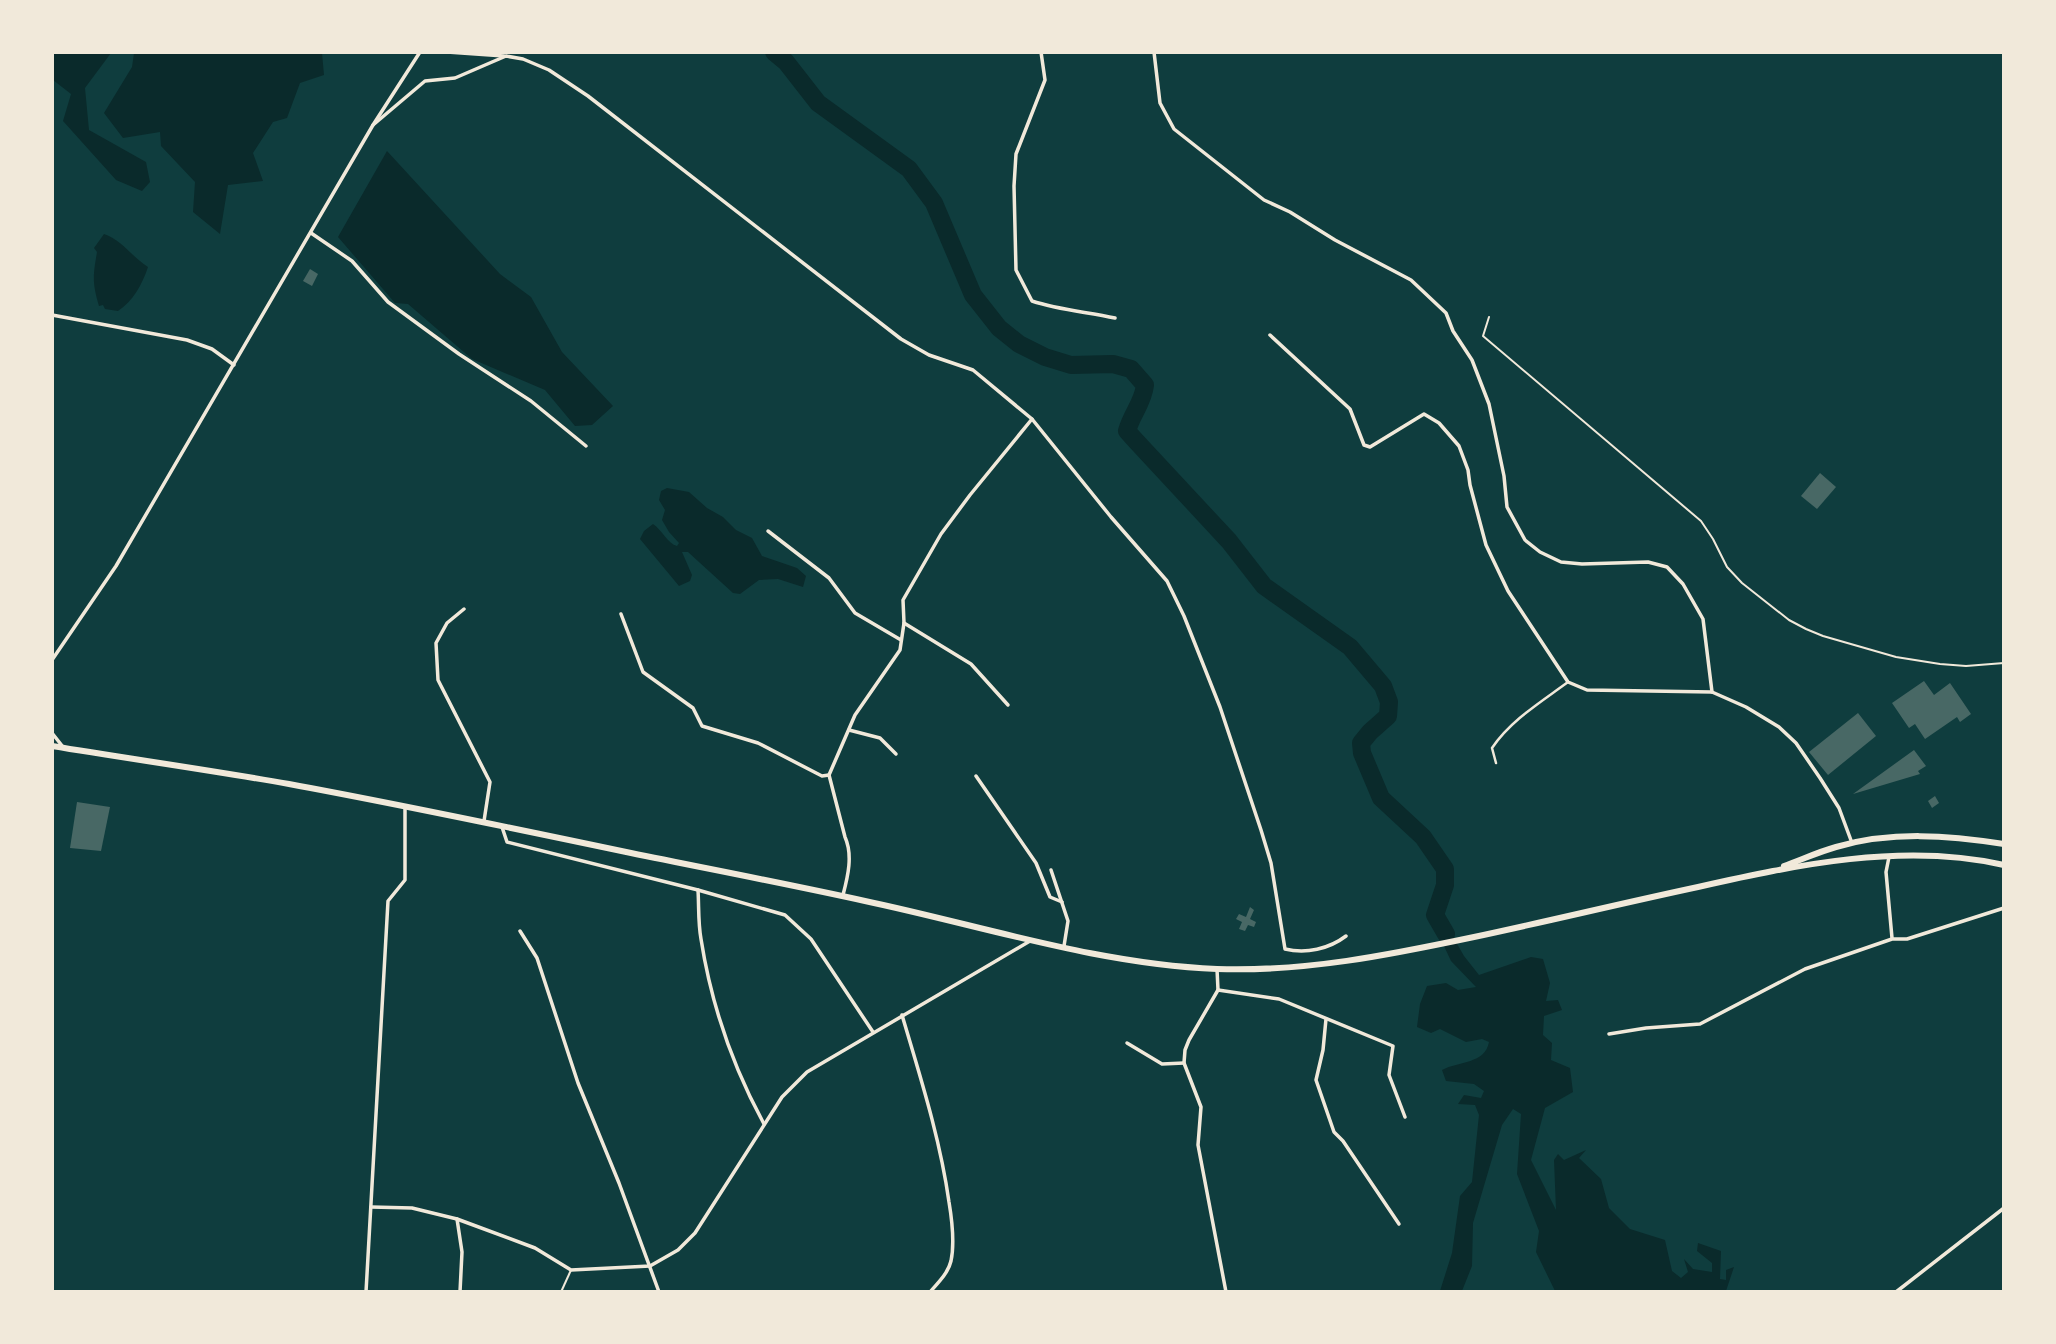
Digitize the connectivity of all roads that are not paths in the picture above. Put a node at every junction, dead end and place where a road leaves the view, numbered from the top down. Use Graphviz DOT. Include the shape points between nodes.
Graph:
graph roads {
  1 [pos="420,52"];
  2 [pos="447,52"];
  3 [pos="1041,52"];
  4 [pos="1154,52"];
  5 [pos="506,56"];
  6 [pos="373,125"];
  7 [pos="311,233"];
  8 [pos="52,315"];
  9 [pos="1489,317"];
  10 [pos="1115,318"];
  11 [pos="1269,335"];
  12 [pos="235,365"];
  13 [pos="1032,419"];
  14 [pos="586,446"];
  15 [pos="768,531"];
  16 [pos="464,609"];
  17 [pos="621,614"];
  18 [pos="904,623"];
  19 [pos="901,640"];
  20 [pos="58,650"];
  21 [pos="52,654"];
  22 [pos="52,660"];
  23 [pos="2004,663"];
  24 [pos="1568,682"];
  25 [pos="1712,692"];
  26 [pos="1008,705"];
  27 [pos="849,730"];
  28 [pos="52,733"];
  29 [pos="52,746"];
  30 [pos="65,748"];
  31 [pos="896,754"];
  32 [pos="1496,763"];
  33 [pos="830,775"];
  34 [pos="976,776"];
  35 [pos="405,806"];
  36 [pos="483,822"];
  37 [pos="502,826"];
  38 [pos="1852,843"];
  39 [pos="2004,844"];
  40 [pos="1889,857"];
  41 [pos="2004,865"];
  42 [pos="1051,870"];
  43 [pos="1773,870"];
  44 [pos="698,890"];
  45 [pos="843,897"];
  46 [pos="1062,902"];
  47 [pos="2004,908"];
  48 [pos="520,931"];
  49 [pos="1346,936"];
  50 [pos="1892,939"];
  51 [pos="1030,941"];
  52 [pos="1064,948"];
  53 [pos="1217,969"];
  54 [pos="1218,990"];
  55 [pos="902,1014"];
  56 [pos="1326,1019"];
  57 [pos="873,1032"];
  58 [pos="1609,1034"];
  59 [pos="1127,1044"];
  60 [pos="1184,1063"];
  61 [pos="1405,1117"];
  62 [pos="764,1124"];
  63 [pos="371,1207"];
  64 [pos="2004,1208"];
  65 [pos="457,1219"];
  66 [pos="1399,1224"];
  67 [pos="650,1266"];
  68 [pos="571,1270"];
  69 [pos="366,1292"];
  70 [pos="460,1292"];
  71 [pos="561,1292"];
  72 [pos="659,1292"];
  73 [pos="930,1292"];
  74 [pos="1226,1292"];
  75 [pos="1896,1292"];
  1 -- 6 [label="street"];
  2 -- 5 [label="street"];
  3 -- 10 [label="street" via="1045,80 1016,154 1016,270 1032,301"];
  4 -- 25 [label="street" via="1160,103 1174,130 1264,200 1411,279 1446,313 1489,404 1507,507 1525,540 1561,562 1648,562 1667,568 1684,584 1703,619"];
  5 -- 6 [label="street" via="455,78 425,81"];
  5 -- 13 [label="street" via="549,71 576,87 901,339 929,355 973,370"];
  6 -- 7 [label="street"];
  7 -- 12 [label="street"];
  7 -- 14 [label="street" via="352,261 388,302 531,401"];
  8 -- 12 [label="street" via="187,340 212,349"];
  9 -- 23 [label="lane" via="1483,336 1701,522 1727,567 1789,620 1823,636 1896,657 1966,666"];
  11 -- 24 [label="street" via="1350,409 1364,444 1370,447 1423,414 1439,423 1459,446 1486,545 1508,591"];
  12 -- 20 [label="street" via="116,566"];
  13 -- 18 [label="street" via="941,534 903,600"];
  13 -- 49 [label="street" via="1167,582 1184,616 1261,830 1285,949 1298,952 1334,945"];
  15 -- 19 [label="street" via="829,578 855,613"];
  16 -- 36 [label="street" via="447,623 436,643 438,680 490,782"];
  17 -- 33 [label="street" via="643,672 694,708 702,726 758,743 822,776"];
  18 -- 19 [label="street"];
  18 -- 26 [label="street" via="971,664"];
  19 -- 27 [label="street" via="900,650"];
  20 -- 21 [label="street"];
  20 -- 22 [label="street"];
  24 -- 25 [label="street" via="1587,690"];
  24 -- 32 [label="street" via="1502,733 1492,748"];
  25 -- 38 [label="street" via="1779,727 1796,743 1839,808"];
  27 -- 31 [label="street" via="880,738"];
  27 -- 33 [label="street"];
  28 -- 30 [label="street"];
  29 -- 30 [label="main road"];
  30 -- 35 [label="main road"];
  33 -- 45 [label="street" via="849,846"];
  34 -- 46 [label="street" via="1037,863 1050,897"];
  35 -- 36 [label="main road"];
  35 -- 63 [label="street" via="405,880 388,901"];
  36 -- 37 [label="main road"];
  37 -- 44 [label="street" via="507,842"];
  37 -- 45 [label="main road"];
  38 -- 39 [label="main road" via="1923,835"];
  38 -- 43 [label="main road"];
  40 -- 41 [label="main road" via="1953,857"];
  40 -- 43 [label="main road"];
  40 -- 50 [label="street" via="1886,872"];
  42 -- 46 [label="street"];
  43 -- 53 [label="main road" via="1407,951 1298,967"];
  44 -- 57 [label="street" via="785,915 810,939"];
  44 -- 62 [label="street" via="714,1004 746,1090"];
  45 -- 51 [label="main road"];
  46 -- 52 [label="street" via="1068,921"];
  47 -- 50 [label="street" via="1907,939"];
  48 -- 67 [label="street" via="537,958 578,1083"];
  50 -- 58 [label="street" via="1805,969 1700,1024"];
  51 -- 52 [label="main road"];
  51 -- 55 [label="street"];
  52 -- 53 [label="main road"];
  53 -- 54 [label="street"];
  54 -- 56 [label="street" via="1279,999"];
  54 -- 60 [label="street" via="1189,1040"];
  55 -- 57 [label="street"];
  55 -- 73 [label="street" via="945,1172 952,1222 950,1264"];
  56 -- 61 [label="street" via="1393,1046 1389,1076"];
  56 -- 66 [label="street" via="1318,1090 1334,1132"];
  57 -- 62 [label="street" via="807,1072"];
  59 -- 60 [label="street" via="1162,1064"];
  60 -- 74 [label="street" via="1201,1107 1198,1145"];
  62 -- 67 [label="street" via="695,1233 678,1250"];
  63 -- 65 [label="street" via="412,1208"];
  63 -- 69 [label="street"];
  64 -- 75 [label="street"];
  65 -- 68 [label="street" via="535,1248"];
  65 -- 70 [label="street" via="462,1252"];
  67 -- 68 [label="street"];
  67 -- 72 [label="street"];
  68 -- 71 [label="lane"];
}
